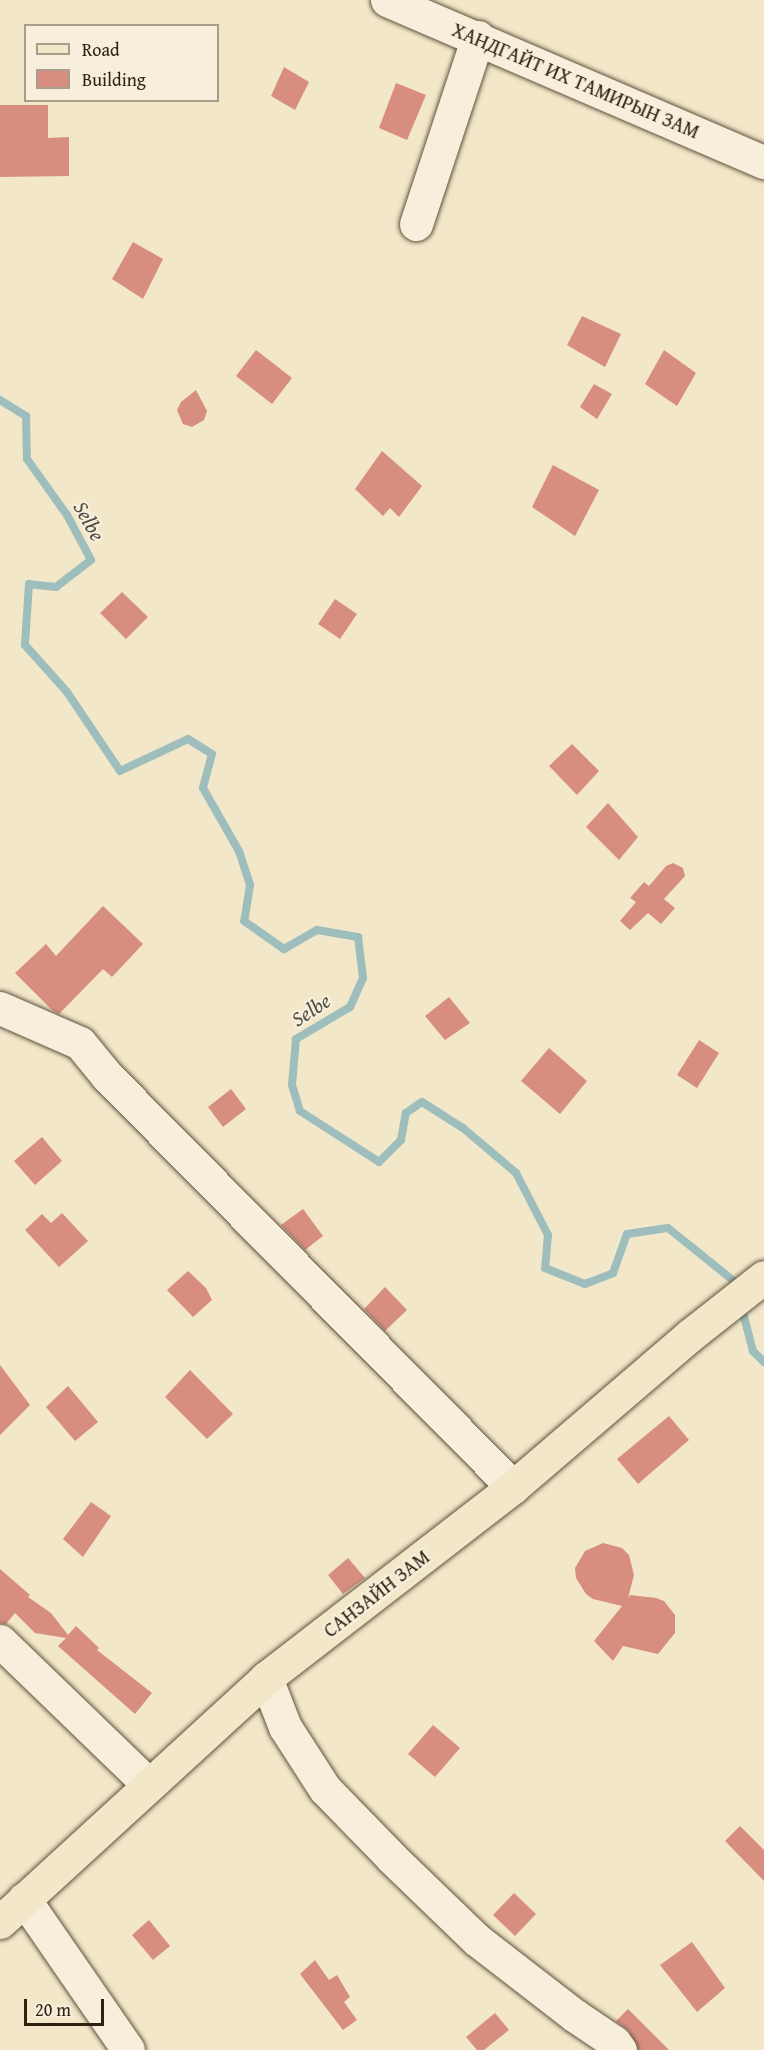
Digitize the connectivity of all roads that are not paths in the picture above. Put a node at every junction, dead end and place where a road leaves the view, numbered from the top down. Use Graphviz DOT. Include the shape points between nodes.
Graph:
graph roads {
  1 [pos="387,0"];
  2 [pos="478,37"];
  3 [pos="764,162"];
  4 [pos="416,224"];
  5 [pos="0,1008"];
  6 [pos="764,1277"];
  7 [pos="513,1487"];
  8 [pos="0,1641"];
  9 [pos="266,1678"];
  10 [pos="148,1784"];
  11 [pos="24,1899"];
  12 [pos="0,1922"];
  13 [pos="128,2050"];
  14 [pos="621,2050"];
  1 -- 2 [label="street, ХАНДГАЙТ ИХ ТАМИРЫН ЗАМ"];
  2 -- 3 [label="street, ХАНДГАЙТ ИХ ТАМИРЫН ЗАМ"];
  2 -- 4 [label="street"];
  5 -- 7 [label="street" via="80,1043 107,1076"];
  6 -- 7 [label="main road, САНЗАЙН ЗАМ"];
  7 -- 9 [label="main road, САНЗАЙН ЗАМ"];
  8 -- 10 [label="street"];
  9 -- 10 [label="main road, САНЗАЙН ЗАМ"];
  9 -- 14 [label="street" via="285,1727 325,1789 477,1940"];
  10 -- 11 [label="main road, САНЗАЙН ЗАМ"];
  11 -- 12 [label="main road, САНЗАЙН ЗАМ"];
  11 -- 13 [label="street"];
}
